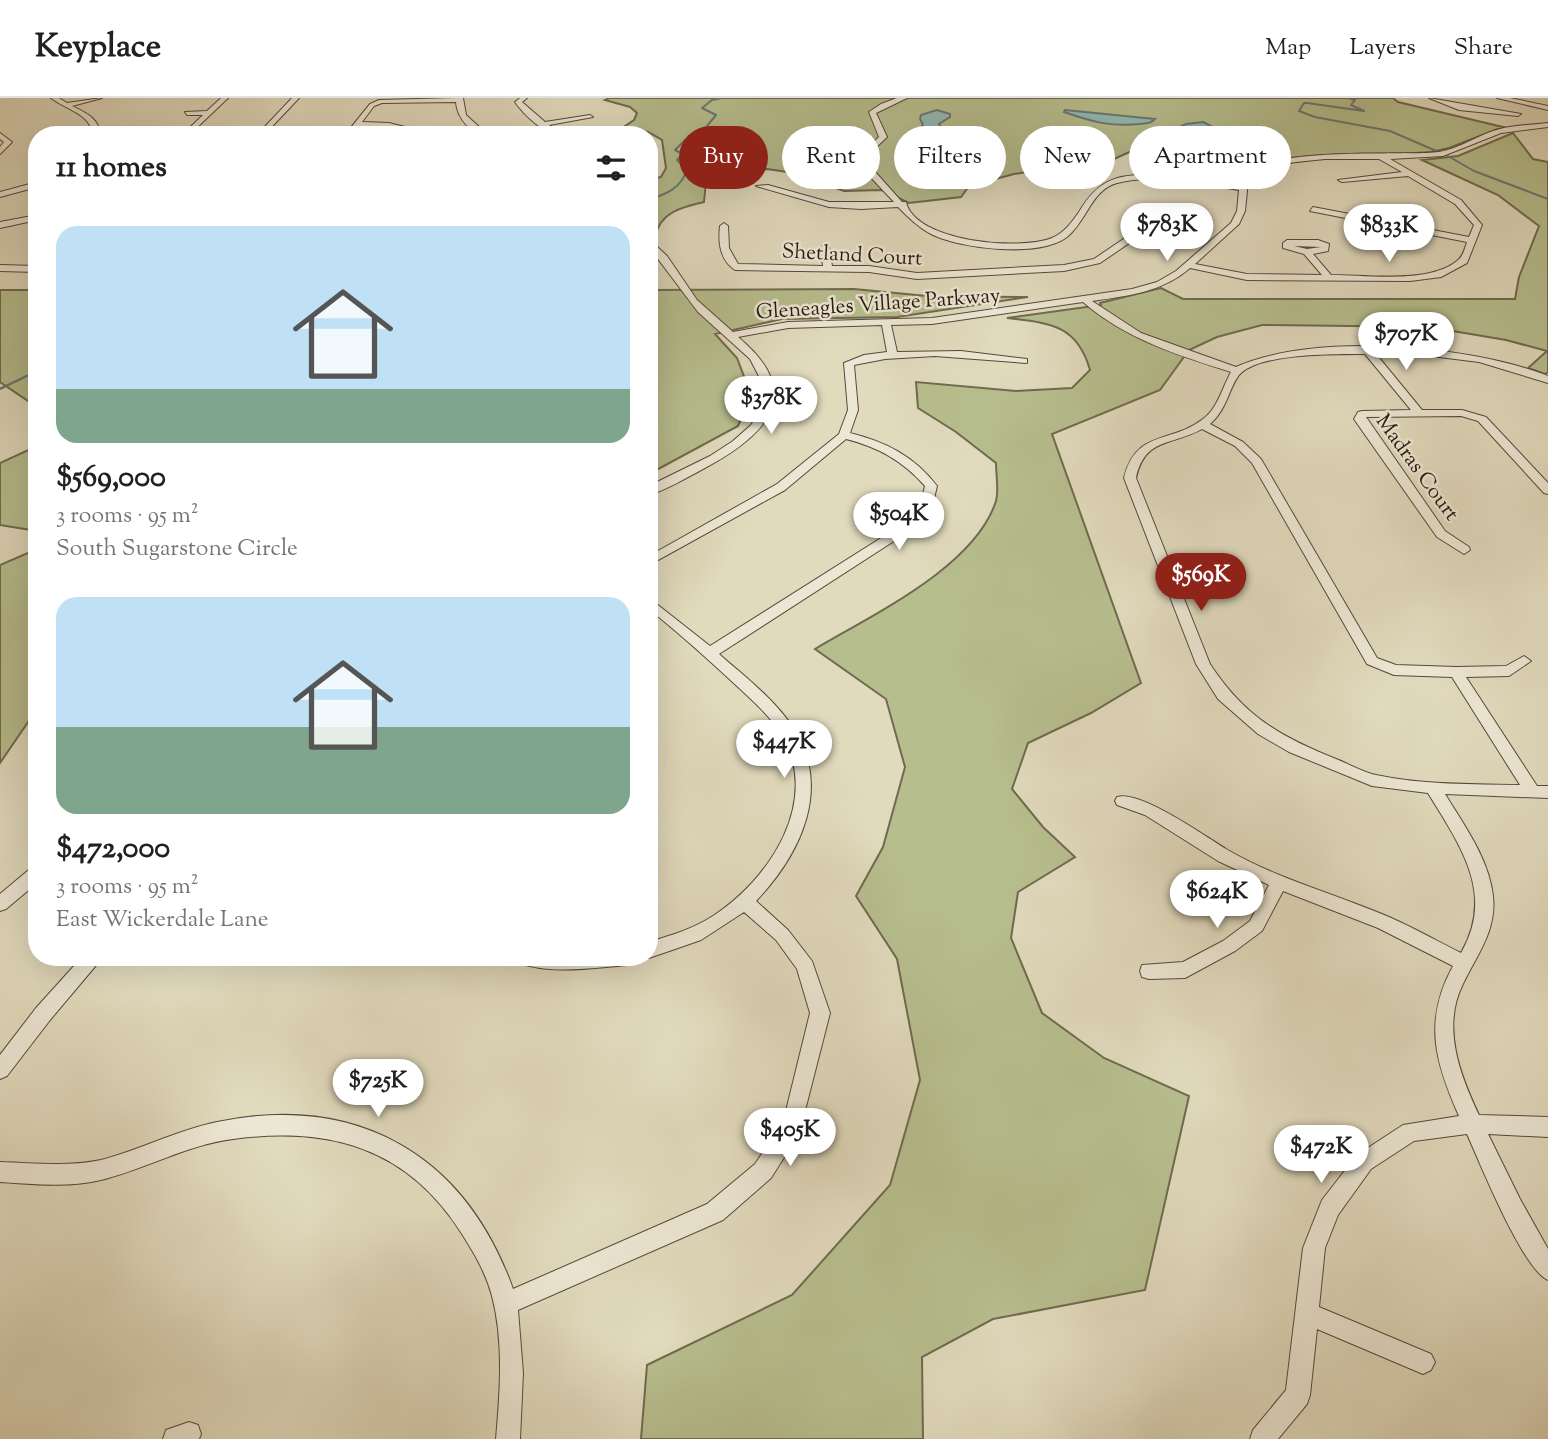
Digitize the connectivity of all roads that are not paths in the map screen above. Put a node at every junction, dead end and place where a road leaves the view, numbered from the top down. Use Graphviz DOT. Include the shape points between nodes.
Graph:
graph roads {
  1 [pos="54,98"];
  2 [pos="99,98"];
  3 [pos="225,98"];
  4 [pos="296,98"];
  5 [pos="524,98"];
  6 [pos="904,98"];
  7 [pos="1432,98"];
  8 [pos="1479,98"];
  9 [pos="1500,98"];
  10 [pos="460,99"];
  11 [pos="66,105"];
  12 [pos="1467,108"];
  13 [pos="1548,108"];
  14 [pos="187,113"];
  15 [pos="209,113"];
  16 [pos="1518,114"];
  17 [pos="590,117"];
  18 [pos="356,124"];
  19 [pos="544,124"];
  20 [pos="1548,125"];
  21 [pos="95,126"];
  22 [pos="195,126"];
  23 [pos="269,126"];
  24 [pos="394,126"];
  25 [pos="474,126"];
  26 [pos="547,126"];
  27 [pos="1535,126"];
  28 [pos="1548,132"];
  29 [pos="0,135"];
  30 [pos="0,152"];
  31 [pos="1381,157"];
  32 [pos="1291,161"];
  33 [pos="1406,174"];
  34 [pos="1129,179"];
  35 [pos="1342,180"];
  36 [pos="28,187"];
  37 [pos="768,187"];
  38 [pos="1242,189"];
  39 [pos="0,195"];
  40 [pos="903,204"];
  41 [pos="1313,209"];
  42 [pos="1161,211"];
  43 [pos="28,219"];
  44 [pos="0,225"];
  45 [pos="724,226"];
  46 [pos="1056,230"];
  47 [pos="1067,233"];
  48 [pos="1472,240"];
  49 [pos="1002,246"];
  50 [pos="825,247"];
  51 [pos="1307,252"];
  52 [pos="658,257"];
  53 [pos="1189,265"];
  54 [pos="0,268"];
  55 [pos="828,268"];
  56 [pos="28,269"];
  57 [pos="1011,271"];
  58 [pos="1330,279"];
  59 [pos="1086,300"];
  60 [pos="886,323"];
  61 [pos="728,336"];
  62 [pos="1368,351"];
  63 [pos="893,355"];
  64 [pos="1023,361"];
  65 [pos="1237,371"];
  66 [pos="1548,380"];
  67 [pos="1419,413"];
  68 [pos="1203,425"];
  69 [pos="844,435"];
  70 [pos="658,486"];
  71 [pos="1548,490"];
  72 [pos="1464,550"];
  73 [pos="658,556"];
  74 [pos="658,610"];
  75 [pos="710,653"];
  76 [pos="1524,661"];
  77 [pos="1456,672"];
  78 [pos="1433,788"];
  79 [pos="1541,792"];
  80 [pos="1123,801"];
  81 [pos="28,881"];
  82 [pos="1279,882"];
  83 [pos="745,902"];
  84 [pos="0,904"];
  85 [pos="658,947"];
  86 [pos="1464,964"];
  87 [pos="86,966"];
  88 [pos="1149,971"];
  89 [pos="0,1070"];
  90 [pos="1473,1124"];
  91 [pos="1548,1126"];
  92 [pos="0,1172"];
  93 [pos="1548,1269"];
  94 [pos="506,1304"];
  95 [pos="1306,1313"];
  96 [pos="1423,1362"];
  97 [pos="508,1439"];
  98 [pos="1262,1439"];
  1 -- 11 [label="street"];
  2 -- 11 [label="street"];
  3 -- 15 [label="street"];
  4 -- 23 [label="street"];
  5 -- 19 [label="street" via="518,102 524,110"];
  6 -- 40 [label="street" via="873,112 883,137 863,161"];
  7 -- 12 [label="street"];
  8 -- 12 [label="street"];
  9 -- 13 [label="street"];
  10 -- 18 [label="street" via="381,101"];
  10 -- 25 [label="street" via="463,117"];
  11 -- 21 [label="street"];
  12 -- 16 [label="street"];
  14 -- 15 [label="street"];
  15 -- 22 [label="street"];
  17 -- 19 [label="street"];
  18 -- 24 [label="street"];
  19 -- 26 [label="street"];
  20 -- 27 [label="street"];
  27 -- 28 [label="street"];
  27 -- 31 [label="street" via="1500,131 1443,154"];
  29 -- 30 [label="street" via="8,142"];
  31 -- 32 [label="street"];
  31 -- 33 [label="street"];
  33 -- 35 [label="street"];
  33 -- 48 [label="street" via="1458,202 1478,225"];
  34 -- 47 [label="street" via="1100,187"];
  36 -- 39 [label="street"];
  37 -- 40 [label="street" via="840,205"];
  38 -- 53 [label="street, Gleneagles Village Parkway" via="1235,224"];
  40 -- 49 [label="street" via="936,233 962,242"];
  41 -- 48 [label="street"];
  42 -- 57 [label="street, Shetland Court" via="1163,216 1097,261"];
  43 -- 44 [label="street"];
  45 -- 55 [label="street, Shetland Court" via="722,244 735,267"];
  46 -- 47 [label="street"];
  47 -- 49 [label="street" via="1033,245"];
  48 -- 58 [label="street" via="1464,261 1441,274"];
  49 -- 57 [label="street"];
  50 -- 55 [label="street"];
  51 -- 58 [label="street"];
  52 -- 61 [label="street"];
  53 -- 58 [label="street" via="1247,277"];
  53 -- 59 [label="street, Gleneagles Village Parkway" via="1149,287"];
  54 -- 56 [label="street"];
  55 -- 57 [label="street, Shetland Court" via="917,276"];
  59 -- 60 [label="street, Gleneagles Village Parkway" via="953,319"];
  59 -- 65 [label="street" via="1105,318 1138,337"];
  60 -- 61 [label="street, Gleneagles Village Parkway" via="788,325"];
  60 -- 63 [label="street"];
  61 -- 70 [label="street" via="753,355 766,376 765,415 738,443"];
  62 -- 65 [label="street" via="1282,355"];
  62 -- 66 [label="street" via="1457,355"];
  62 -- 67 [label="street"];
  63 -- 64 [label="street" via="1003,356"];
  63 -- 69 [label="street" via="849,363 853,410"];
  65 -- 68 [label="street" via="1216,414"];
  67 -- 71 [label="street" via="1462,413 1482,419"];
  67 -- 72 [label="street, Madras Court" via="1362,414 1359,419 1441,534"];
  68 -- 77 [label="street" via="1239,444 1257,461 1372,661 1394,670"];
  68 -- 78 [label="street" via="1152,444 1135,459 1130,478 1212,680 1263,730 1294,748 1372,780"];
  69 -- 73 [label="street" via="781,486"];
  69 -- 75 [label="street" via="878,442 914,465 931,486 925,511"];
  74 -- 75 [label="street"];
  75 -- 83 [label="street" via="771,710 791,738 802,768 800,821 779,864"];
  76 -- 77 [label="street" via="1509,671"];
  77 -- 79 [label="street"];
  78 -- 79 [label="street"];
  78 -- 86 [label="street" via="1474,858 1486,895 1480,933"];
  80 -- 82 [label="street" via="1151,811 1224,856"];
  81 -- 84 [label="street"];
  82 -- 86 [label="street" via="1384,923"];
  82 -- 88 [label="street" via="1256,926 1229,946 1185,970"];
  83 -- 85 [label="street" via="695,934"];
  83 -- 94 [label="street" via="782,935 805,966 820,1013 792,1126 763,1171 715,1212"];
  86 -- 90 [label="street" via="1444,1015 1445,1048 1452,1078"];
  87 -- 89 [label="street"];
  90 -- 91 [label="street"];
  90 -- 93 [label="street" via="1507,1200"];
  90 -- 95 [label="street" via="1410,1132 1364,1162 1330,1208 1314,1248"];
  92 -- 94 [label="street" via="100,1170 193,1138 238,1128 299,1125 339,1129 409,1157 435,1178 457,1203 491,1261"];
  94 -- 97 [label="street" via="512,1396"];
  95 -- 96 [label="street"];
  95 -- 98 [label="street" via="1298,1395"];
}
